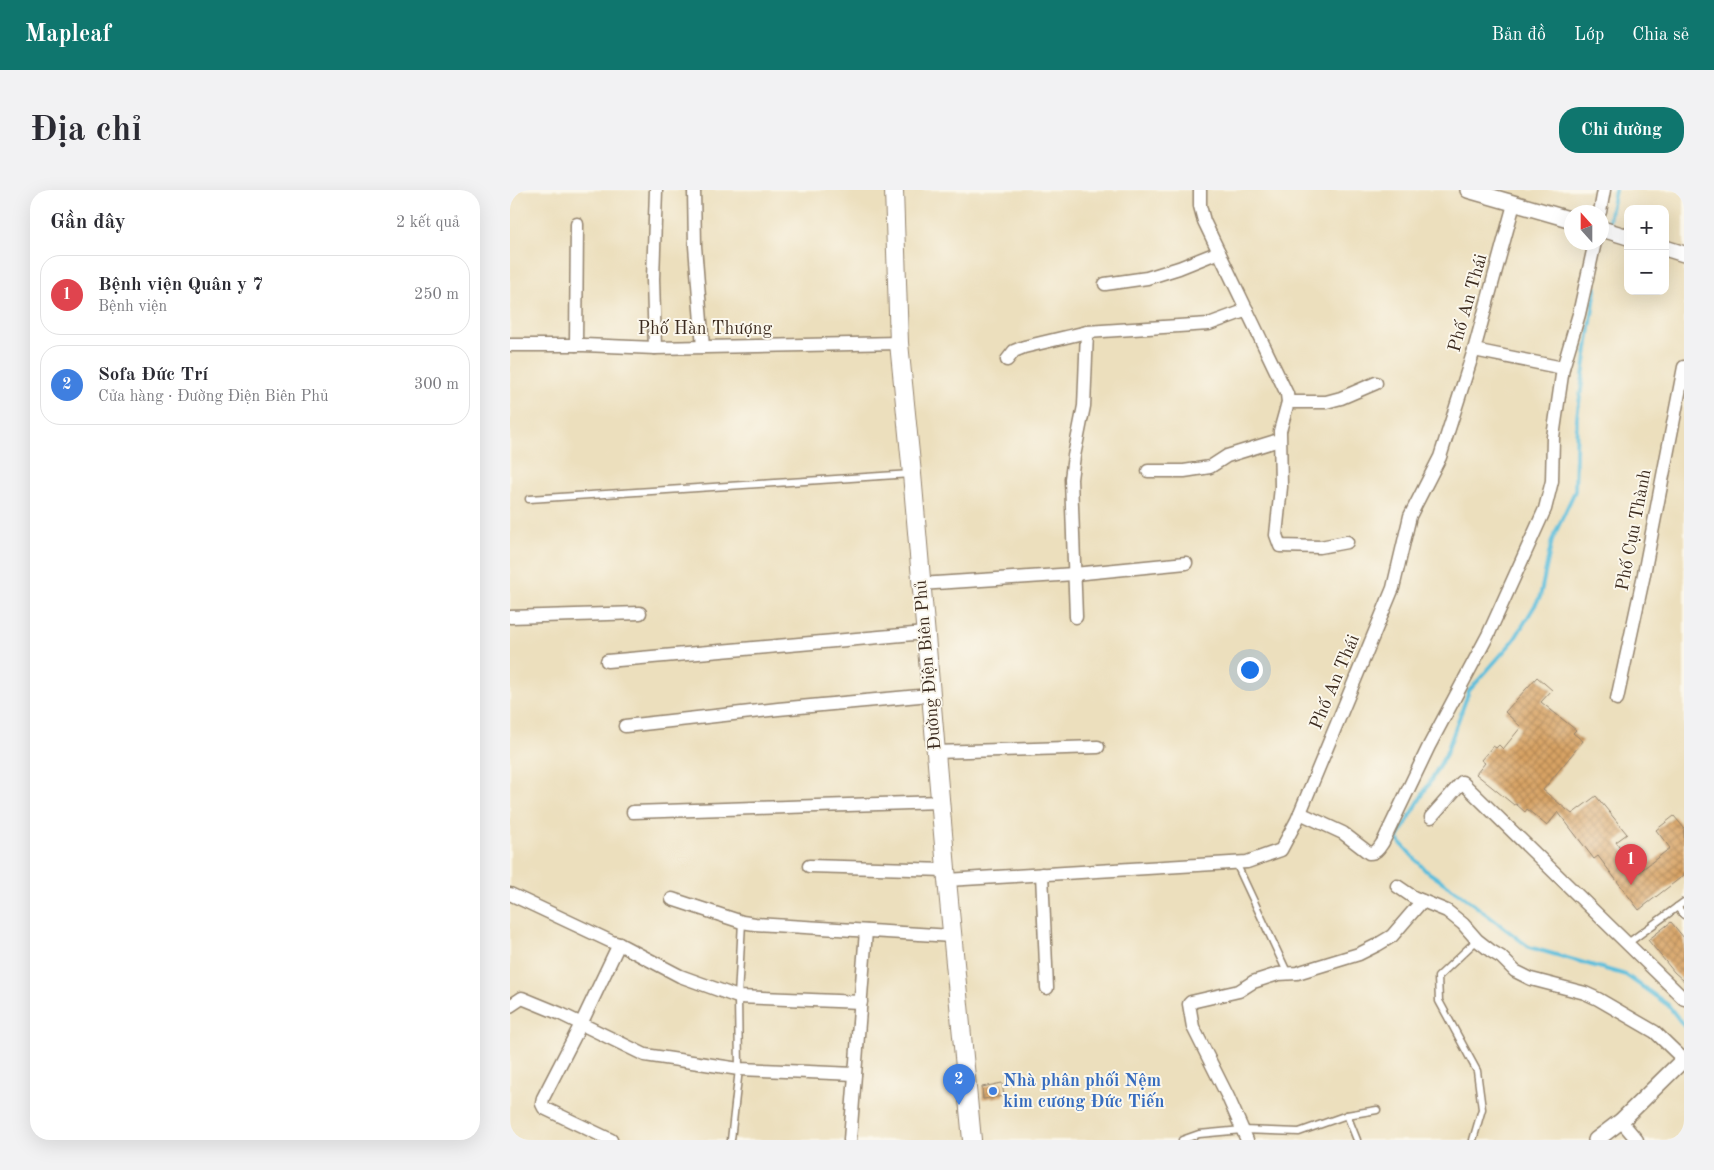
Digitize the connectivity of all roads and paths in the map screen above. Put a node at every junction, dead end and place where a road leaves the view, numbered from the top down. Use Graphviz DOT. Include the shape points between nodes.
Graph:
graph roads {
  1 [pos="656,190"];
  2 [pos="694,190"];
  3 [pos="894,190"];
  4 [pos="1200,190"];
  5 [pos="1468,190"];
  6 [pos="1604,190"];
  7 [pos="1514,204"];
  8 [pos="1601,205"];
  9 [pos="1564,218"];
  10 [pos="577,224"];
  11 [pos="1609,231"];
  12 [pos="1624,236"];
  13 [pos="1669,249"];
  14 [pos="1592,250"];
  15 [pos="1219,252"];
  16 [pos="1684,254"];
  17 [pos="1105,284"];
  18 [pos="1247,310"];
  19 [pos="1087,332"];
  20 [pos="899,343"];
  21 [pos="576,344"];
  22 [pos="510,345"];
  23 [pos="703,347"];
  24 [pos="655,348"];
  25 [pos="1474,350"];
  26 [pos="1007,360"];
  27 [pos="1684,367"];
  28 [pos="1563,368"];
  29 [pos="1376,383"];
  30 [pos="1288,402"];
  31 [pos="1279,440"];
  32 [pos="1148,471"];
  33 [pos="912,474"];
  34 [pos="529,499"];
  35 [pos="1347,542"];
  36 [pos="1186,563"];
  37 [pos="1074,574"];
  38 [pos="920,584"];
  39 [pos="640,613"];
  40 [pos="510,617"];
  41 [pos="1076,617"];
  42 [pos="924,633"];
  43 [pos="607,661"];
  44 [pos="930,695"];
  45 [pos="1617,698"];
  46 [pos="625,726"];
  47 [pos="1098,747"];
  48 [pos="935,752"];
  49 [pos="940,802"];
  50 [pos="633,812"];
  51 [pos="1300,813"];
  52 [pos="1431,817"];
  53 [pos="1236,863"];
  54 [pos="809,866"];
  55 [pos="1042,874"];
  56 [pos="946,875"];
  57 [pos="1397,886"];
  58 [pos="510,894"];
  59 [pos="672,899"];
  60 [pos="1422,901"];
  61 [pos="1684,902"];
  62 [pos="1677,907"];
  63 [pos="1684,915"];
  64 [pos="742,922"];
  65 [pos="866,931"];
  66 [pos="952,936"];
  67 [pos="1477,940"];
  68 [pos="1628,943"];
  69 [pos="620,944"];
  70 [pos="1287,972"];
  71 [pos="1047,988"];
  72 [pos="738,997"];
  73 [pos="1684,999"];
  74 [pos="861,1002"];
  75 [pos="510,1006"];
  76 [pos="581,1024"];
  77 [pos="1682,1064"];
  78 [pos="739,1069"];
  79 [pos="855,1074"];
  80 [pos="1377,1110"];
  81 [pos="1347,1115"];
  82 [pos="1621,1121"];
  83 [pos="1245,1135"];
  84 [pos="611,1140"];
  85 [pos="731,1140"];
  86 [pos="850,1140"];
  87 [pos="972,1140"];
  88 [pos="1182,1140"];
  89 [pos="1357,1140"];
  90 [pos="1473,1140"];
  91 [pos="1596,1140"];
  92 [pos="1637,1140"];
  1 -- 24 [label="street"];
  2 -- 23 [label="street"];
  3 -- 20 [label="main road, Đường Điện Biên Phủ"];
  4 -- 15 [label="street" via="1204,221"];
  5 -- 7 [label="street"];
  6 -- 8 [label="street"];
  7 -- 9 [label="street"];
  7 -- 25 [label="street, Phố An Thái"];
  10 -- 21 [label="street"];
  11 -- 12 [label="street"];
  13 -- 16 [label="street"];
  14 -- 28 [label="street" via="1579,314"];
  15 -- 17 [label="street" via="1147,278"];
  15 -- 18 [label="street"];
  18 -- 19 [label="street" via="1210,324"];
  18 -- 30 [label="street"];
  19 -- 26 [label="street" via="1024,347 1014,351"];
  19 -- 37 [label="street" via="1084,406 1071,479"];
  20 -- 23 [label="street, Phố Hàn Thượng"];
  20 -- 33 [label="main road, Đường Điện Biên Phủ"];
  21 -- 22 [label="street, Phố Hàn Thượng"];
  21 -- 24 [label="street, Phố Hàn Thượng"];
  23 -- 24 [label="street, Phố Hàn Thượng"];
  25 -- 28 [label="street"];
  25 -- 51 [label="street, Phố An Thái" via="1440,457 1410,516 1393,588"];
  27 -- 45 [label="street, Phố Cựu Thành"];
  28 -- 51 [label="street" via="1553,437 1552,481 1546,509 1488,634 1378,850 1369,853 1342,833"];
  29 -- 30 [label="street" via="1326,402"];
  30 -- 31 [label="street"];
  31 -- 32 [label="street" via="1227,456 1210,467"];
  31 -- 35 [label="street" via="1281,487 1276,536 1280,546 1320,547"];
  33 -- 34 [label="lane"];
  33 -- 38 [label="main road, Đường Điện Biên Phủ"];
  36 -- 37 [label="street"];
  37 -- 38 [label="street"];
  37 -- 41 [label="street"];
  38 -- 42 [label="main road, Đường Điện Biên Phủ"];
  39 -- 40 [label="street"];
  42 -- 43 [label="street"];
  42 -- 44 [label="main road, Đường Điện Biên Phủ"];
  44 -- 46 [label="street"];
  44 -- 48 [label="main road, Đường Điện Biên Phủ"];
  47 -- 48 [label="street"];
  48 -- 49 [label="main road, Đường Điện Biên Phủ"];
  49 -- 50 [label="street"];
  49 -- 56 [label="main road, Đường Điện Biên Phủ"];
  51 -- 53 [label="street, Phố An Thái" via="1280,850"];
  52 -- 68 [label="street" via="1462,782"];
  53 -- 55 [label="street, Phố An Thái"];
  53 -- 70 [label="lane"];
  54 -- 56 [label="street, Phố An Thái"];
  55 -- 56 [label="street, Phố An Thái"];
  55 -- 71 [label="street"];
  56 -- 66 [label="main road, Đường Điện Biên Phủ"];
  57 -- 60 [label="street"];
  58 -- 69 [label="street"];
  59 -- 64 [label="street"];
  60 -- 67 [label="street" via="1447,911"];
  60 -- 70 [label="street" via="1392,936 1377,945 1298,973"];
  61 -- 62 [label="lane"];
  62 -- 63 [label="lane"];
  62 -- 68 [label="lane"];
  64 -- 65 [label="street"];
  64 -- 72 [label="lane"];
  65 -- 66 [label="street"];
  65 -- 74 [label="street"];
  66 -- 87 [label="main road, Đường Điện Biên Phủ"];
  67 -- 77 [label="street" via="1522,975 1585,993 1655,1032 1667,1042"];
  67 -- 90 [label="lane" via="1438,977 1439,1001 1477,1071 1482,1109"];
  68 -- 73 [label="street"];
  69 -- 72 [label="street" via="680,976"];
  69 -- 76 [label="street"];
  70 -- 83 [label="street" via="1253,982 1239,992 1189,1004 1192,1027"];
  72 -- 74 [label="street"];
  72 -- 78 [label="lane"];
  74 -- 79 [label="street"];
  75 -- 76 [label="street" via="522,998"];
  76 -- 78 [label="street" via="645,1055"];
  76 -- 84 [label="street" via="542,1104 544,1108"];
  77 -- 82 [label="street"];
  78 -- 79 [label="street"];
  78 -- 85 [label="lane"];
  79 -- 86 [label="street"];
  80 -- 81 [label="lane"];
  81 -- 83 [label="lane" via="1299,1132"];
  81 -- 89 [label="lane"];
  82 -- 91 [label="street"];
  82 -- 92 [label="street"];
  83 -- 88 [label="lane" via="1199,1134"];
}
